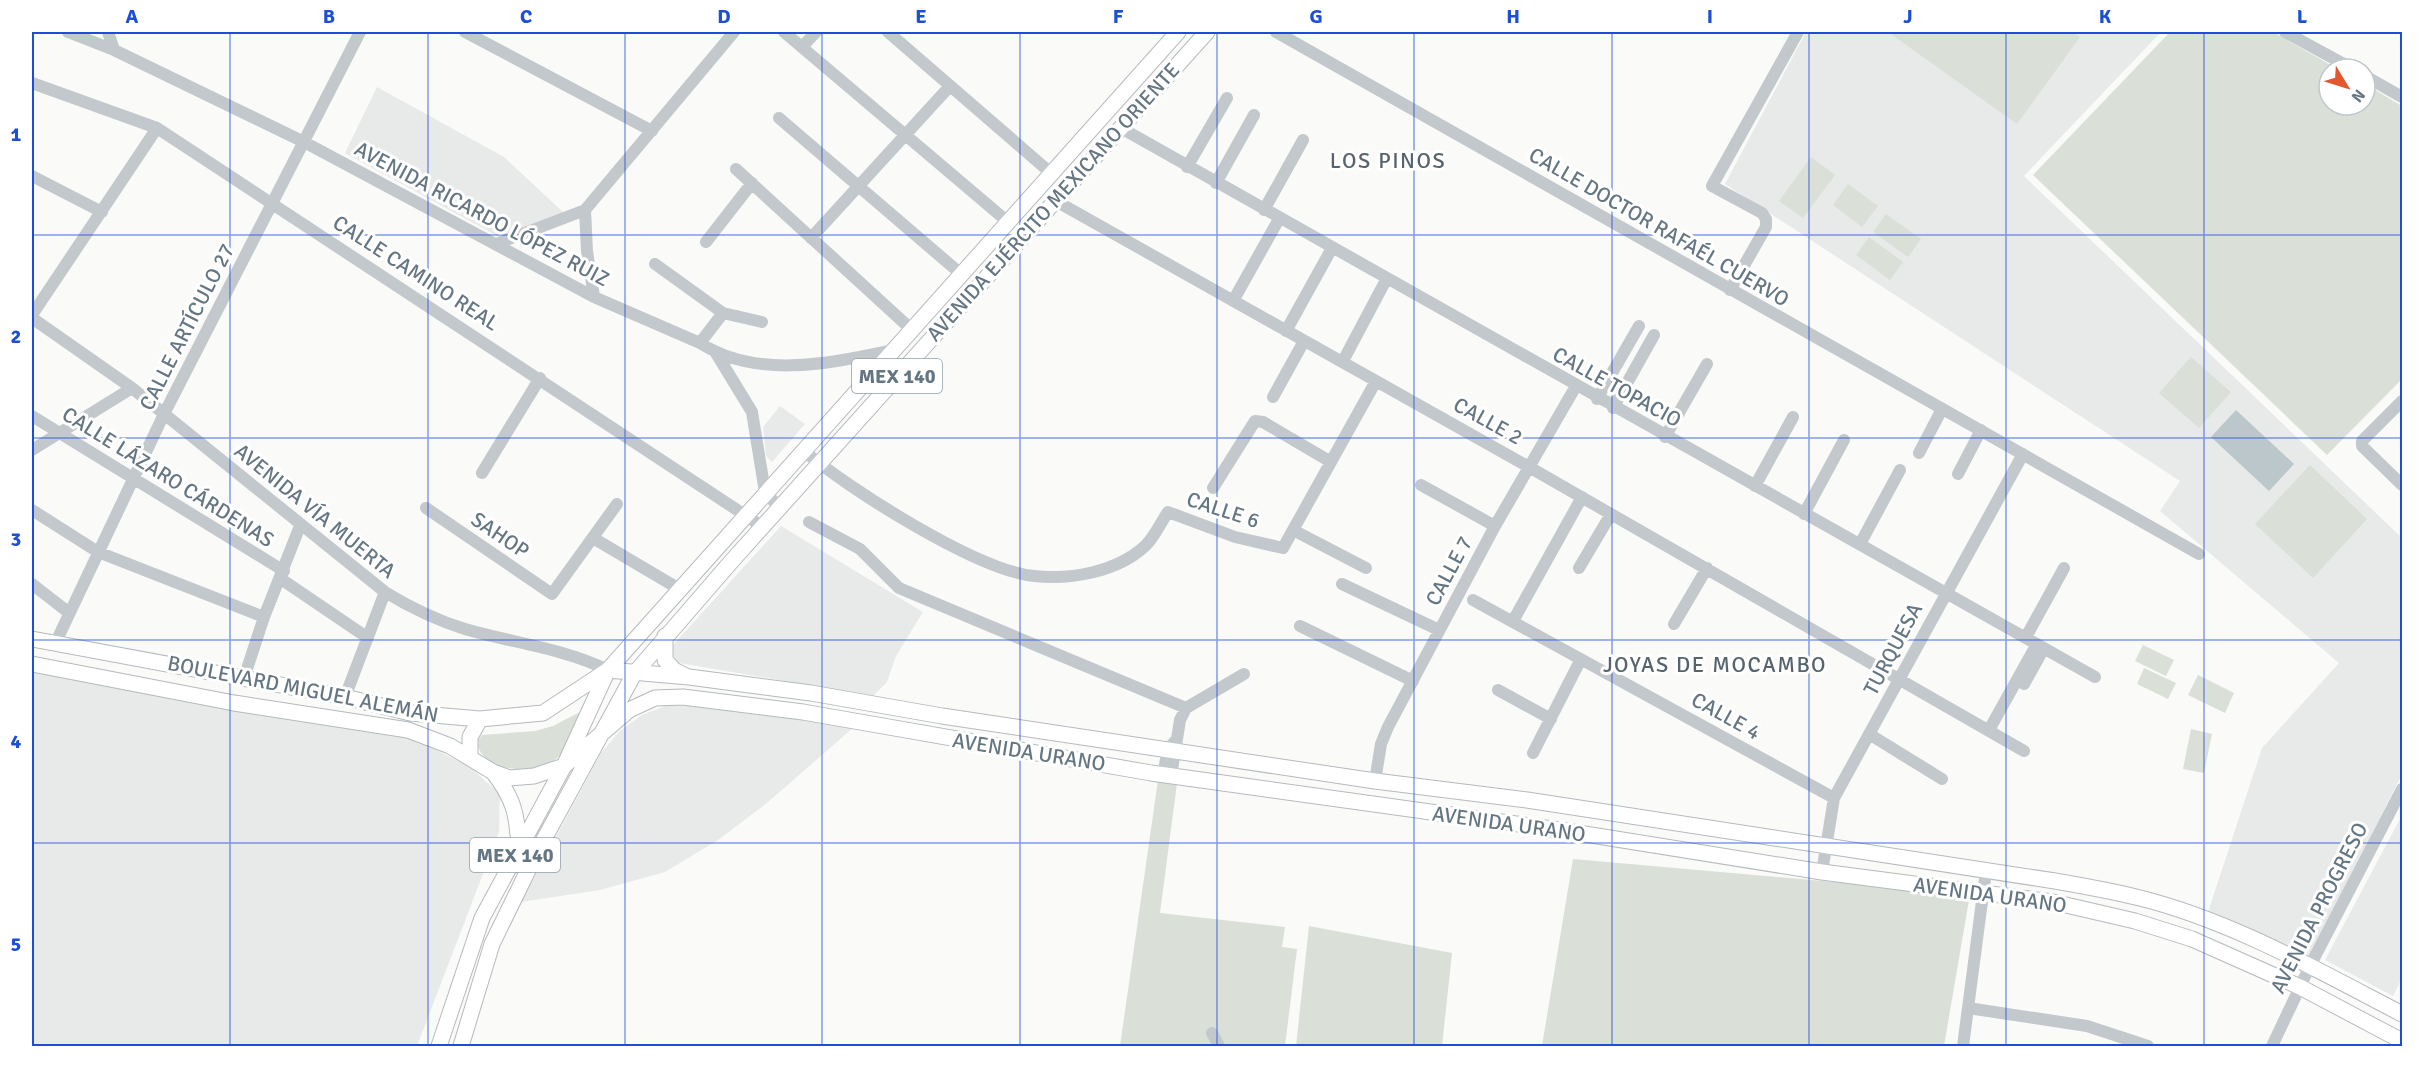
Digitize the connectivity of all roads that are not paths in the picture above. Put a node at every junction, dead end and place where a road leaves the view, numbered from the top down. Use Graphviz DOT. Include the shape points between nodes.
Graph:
graph roads {
  1 [pos="68,32"];
  2 [pos="108,32"];
  3 [pos="360,32"];
  4 [pos="465,32"];
  5 [pos="734,32"];
  6 [pos="784,32"];
  7 [pos="816,32"];
  8 [pos="888,32"];
  9 [pos="1178,32"];
  10 [pos="1207,32"];
  11 [pos="1276,32"];
  12 [pos="1798,32"];
  13 [pos="2285,32"];
  14 [pos="2301,35"];
  15 [pos="802,47"];
  16 [pos="114,50"];
  17 [pos="2335,57"];
  18 [pos="2377,82"];
  19 [pos="32,83"];
  20 [pos="950,86"];
  21 [pos="2403,96"];
  22 [pos="1227,98"];
  23 [pos="1254,115"];
  24 [pos="779,118"];
  25 [pos="157,128"];
  26 [pos="1121,128"];
  27 [pos="652,131"];
  28 [pos="906,135"];
  29 [pos="1303,140"];
  30 [pos="304,142"];
  31 [pos="1187,166"];
  32 [pos="736,169"];
  33 [pos="1052,174"];
  34 [pos="32,176"];
  35 [pos="752,183"];
  36 [pos="1216,183"];
  37 [pos="859,185"];
  38 [pos="1054,200"];
  39 [pos="273,203"];
  40 [pos="585,210"];
  41 [pos="1264,210"];
  42 [pos="102,212"];
  43 [pos="1279,219"];
  44 [pos="1008,222"];
  45 [pos="811,238"];
  46 [pos="706,242"];
  47 [pos="496,244"];
  48 [pos="1332,248"];
  49 [pos="655,264"];
  50 [pos="961,274"];
  51 [pos="1387,279"];
  52 [pos="1730,290"];
  53 [pos="594,297"];
  54 [pos="1233,301"];
  55 [pos="723,313"];
  56 [pos="32,316"];
  57 [pos="762,322"];
  58 [pos="1639,326"];
  59 [pos="912,330"];
  60 [pos="1286,331"];
  61 [pos="1654,335"];
  62 [pos="1304,341"];
  63 [pos="700,343"];
  64 [pos="894,350"];
  65 [pos="716,353"];
  66 [pos="1343,362"];
  67 [pos="1707,364"];
  68 [pos="540,378"];
  69 [pos="1377,381"];
  70 [pos="1576,386"];
  71 [pos="132,388"];
  72 [pos="1273,397"];
  73 [pos="1597,399"];
  74 [pos="2403,401"];
  75 [pos="1613,408"];
  76 [pos="1942,409"];
  77 [pos="164,414"];
  78 [pos="32,416"];
  79 [pos="1793,417"];
  80 [pos="1981,430"];
  81 [pos="59,434"];
  82 [pos="1665,437"];
  83 [pos="1844,440"];
  84 [pos="32,450"];
  85 [pos="803,450"];
  86 [pos="1919,453"];
  87 [pos="2023,454"];
  88 [pos="1331,462"];
  89 [pos="819,464"];
  90 [pos="1529,467"];
  91 [pos="1900,470"];
  92 [pos="482,473"];
  93 [pos="1958,474"];
  94 [pos="132,479"];
  95 [pos="1422,485"];
  96 [pos="2403,485"];
  97 [pos="1755,486"];
  98 [pos="1213,488"];
  99 [pos="765,492"];
  100 [pos="1582,497"];
  101 [pos="617,504"];
  102 [pos="426,508"];
  103 [pos="780,508"];
  104 [pos="32,510"];
  105 [pos="746,513"];
  106 [pos="1611,514"];
  107 [pos="1804,514"];
  108 [pos="809,522"];
  109 [pos="300,525"];
  110 [pos="1495,526"];
  111 [pos="763,527"];
  112 [pos="1293,530"];
  113 [pos="593,538"];
  114 [pos="1860,544"];
  115 [pos="98,552"];
  116 [pos="2199,554"];
  117 [pos="1366,568"];
  118 [pos="1579,568"];
  119 [pos="1707,568"];
  120 [pos="2064,568"];
  121 [pos="282,575"];
  122 [pos="32,584"];
  123 [pos="1342,584"];
  124 [pos="681,590"];
  125 [pos="385,592"];
  126 [pos="1946,592"];
  127 [pos="1473,600"];
  128 [pos="68,612"];
  129 [pos="264,617"];
  130 [pos="1513,621"];
  131 [pos="1674,624"];
  132 [pos="1300,626"];
  133 [pos="1439,630"];
  134 [pos="665,636"];
  135 [pos="368,638"];
  136 [pos="32,639"];
  137 [pos="2035,643"];
  138 [pos="55,644"];
  139 [pos="1581,659"];
  140 [pos="32,664"];
  141 [pos="608,670"];
  142 [pos="634,674"];
  143 [pos="1244,674"];
  144 [pos="688,677"];
  145 [pos="2095,677"];
  146 [pos="244,678"];
  147 [pos="1901,678"];
  148 [pos="1413,681"];
  149 [pos="1498,690"];
  150 [pos="345,697"];
  151 [pos="1186,708"];
  152 [pos="480,719"];
  153 [pos="1551,719"];
  154 [pos="603,732"];
  155 [pos="1992,732"];
  156 [pos="1869,734"];
  157 [pos="1174,746"];
  158 [pos="2024,751"];
  159 [pos="1533,753"];
  160 [pos="470,758"];
  161 [pos="564,766"];
  162 [pos="1289,767"];
  163 [pos="493,772"];
  164 [pos="1167,775"];
  165 [pos="1942,779"];
  166 [pos="1375,781"];
  167 [pos="2403,789"];
  168 [pos="1286,792"];
  169 [pos="1834,798"];
  170 [pos="533,824"];
  171 [pos="548,832"];
  172 [pos="519,847"];
  173 [pos="1826,847"];
  174 [pos="1986,871"];
  175 [pos="1822,872"];
  176 [pos="1984,893"];
  177 [pos="2310,966"];
  178 [pos="2300,987"];
  179 [pos="1968,1008"];
  180 [pos="2403,1014"];
  181 [pos="1212,1034"];
  182 [pos="2403,1041"];
  183 [pos="462,1046"];
  184 [pos="439,1047"];
  185 [pos="1219,1047"];
  186 [pos="1963,1047"];
  187 [pos="2148,1047"];
  188 [pos="2272,1047"];
  1 -- 16 [label="street, AVENIDA RICARDO LÓPEZ RUIZ"];
  2 -- 16 [label="street"];
  3 -- 30 [label="street, CALLE ARTÍCULO 27"];
  4 -- 27 [label="street"];
  5 -- 27 [label="street"];
  6 -- 15 [label="street"];
  7 -- 15 [label="street"];
  8 -- 20 [label="street"];
  9 -- 33 [label="main road, AVENIDA EJÉRCITO MEXICANO ORIENTE / MEX 140"];
  10 -- 26 [label="main road, AVENIDA EJÉRCITO MEXICANO ORIENTE / MEX 140"];
  11 -- 52 [label="street, CALLE DOCTOR RAFAÉL CUERVO"];
  12 -- 52 [label="street" via="1712,186 1762,213 1766,219 1766,227"];
  13 -- 14 [label="street"];
  14 -- 17 [label="street"];
  15 -- 28 [label="street"];
  16 -- 30 [label="street, AVENIDA RICARDO LÓPEZ RUIZ"];
  18 -- 21 [label="street"];
  19 -- 25 [label="street, CALLE CAMINO REAL"];
  20 -- 28 [label="street"];
  20 -- 33 [label="street"];
  22 -- 31 [label="street"];
  23 -- 36 [label="street"];
  24 -- 37 [label="street"];
  25 -- 39 [label="street, CALLE CAMINO REAL"];
  25 -- 42 [label="street"];
  26 -- 31 [label="street, CALLE TOPACIO"];
  26 -- 38 [label="main road, AVENIDA EJÉRCITO MEXICANO ORIENTE / MEX 140"];
  27 -- 40 [label="street"];
  28 -- 37 [label="street"];
  28 -- 44 [label="street"];
  29 -- 41 [label="street"];
  30 -- 39 [label="street, CALLE ARTÍCULO 27"];
  30 -- 47 [label="street, AVENIDA RICARDO LÓPEZ RUIZ"];
  31 -- 36 [label="street, CALLE TOPACIO"];
  32 -- 35 [label="street"];
  33 -- 44 [label="main road, AVENIDA EJÉRCITO MEXICANO ORIENTE / MEX 140"];
  34 -- 42 [label="street"];
  35 -- 45 [label="street"];
  35 -- 46 [label="street"];
  36 -- 41 [label="street, CALLE TOPACIO"];
  37 -- 45 [label="street"];
  37 -- 50 [label="street"];
  38 -- 54 [label="street, CALLE 2"];
  38 -- 89 [label="main road, AVENIDA EJÉRCITO MEXICANO ORIENTE / MEX 140"];
  39 -- 68 [label="street, CALLE CAMINO REAL"];
  39 -- 77 [label="street, CALLE ARTÍCULO 27"];
  40 -- 47 [label="street"];
  40 -- 53 [label="street"];
  41 -- 43 [label="street, CALLE TOPACIO"];
  42 -- 56 [label="street"];
  43 -- 48 [label="street, CALLE TOPACIO"];
  43 -- 54 [label="street"];
  44 -- 50 [label="main road, AVENIDA EJÉRCITO MEXICANO ORIENTE / MEX 140"];
  45 -- 59 [label="street"];
  47 -- 53 [label="street, AVENIDA RICARDO LÓPEZ RUIZ"];
  48 -- 51 [label="street, CALLE TOPACIO"];
  48 -- 60 [label="street"];
  49 -- 55 [label="street"];
  50 -- 59 [label="main road, AVENIDA EJÉRCITO MEXICANO ORIENTE / MEX 140"];
  51 -- 66 [label="street"];
  51 -- 70 [label="street, CALLE TOPACIO"];
  52 -- 76 [label="street, CALLE DOCTOR RAFAÉL CUERVO"];
  53 -- 63 [label="street, AVENIDA RICARDO LÓPEZ RUIZ"];
  54 -- 60 [label="street, CALLE 2"];
  55 -- 57 [label="street"];
  55 -- 63 [label="street"];
  56 -- 71 [label="street, AVENIDA VÍA MUERTA"];
  58 -- 73 [label="street"];
  59 -- 64 [label="main road, AVENIDA EJÉRCITO MEXICANO ORIENTE / MEX 140"];
  60 -- 62 [label="street, CALLE 2"];
  61 -- 75 [label="street"];
  62 -- 66 [label="street, CALLE 2"];
  62 -- 72 [label="street"];
  63 -- 65 [label="street, AVENIDA RICARDO LÓPEZ RUIZ"];
  64 -- 65 [label="street, AVENIDA RICARDO LÓPEZ RUIZ" via="796,366 752,363"];
  64 -- 85 [label="main road, AVENIDA EJÉRCITO MEXICANO ORIENTE / MEX 140"];
  65 -- 99 [label="street" via="752,412"];
  66 -- 69 [label="street, CALLE 2"];
  67 -- 82 [label="street"];
  68 -- 92 [label="street"];
  68 -- 105 [label="street, CALLE CAMINO REAL"];
  69 -- 88 [label="street, CALLE 6"];
  69 -- 90 [label="street, CALLE 2"];
  70 -- 73 [label="street, CALLE TOPACIO"];
  70 -- 90 [label="street, CALLE 7"];
  71 -- 77 [label="street, AVENIDA VÍA MUERTA"];
  71 -- 81 [label="street"];
  73 -- 75 [label="street, CALLE TOPACIO"];
  74 -- 96 [label="street" via="2362,441 2362,446"];
  75 -- 82 [label="street, CALLE TOPACIO"];
  76 -- 80 [label="street, CALLE DOCTOR RAFAÉL CUERVO"];
  76 -- 86 [label="street"];
  77 -- 94 [label="street, CALLE ARTÍCULO 27"];
  77 -- 109 [label="street, AVENIDA VÍA MUERTA"];
  78 -- 81 [label="street, CALLE LÁZARO CÁRDENAS"];
  79 -- 97 [label="street"];
  80 -- 87 [label="street, CALLE DOCTOR RAFAÉL CUERVO"];
  80 -- 93 [label="street"];
  81 -- 84 [label="street"];
  81 -- 94 [label="street, CALLE LÁZARO CÁRDENAS"];
  82 -- 97 [label="street, CALLE TOPACIO"];
  83 -- 107 [label="street"];
  85 -- 89 [label="street, CALLE 6"];
  85 -- 99 [label="main road, AVENIDA EJÉRCITO MEXICANO ORIENTE / MEX 140"];
  87 -- 116 [label="street, CALLE DOCTOR RAFAÉL CUERVO"];
  87 -- 126 [label="street, TURQUESA"];
  88 -- 98 [label="street" via="1255,421"];
  88 -- 112 [label="street, CALLE 6"];
  89 -- 103 [label="main road, AVENIDA EJÉRCITO MEXICANO ORIENTE / MEX 140"];
  89 -- 112 [label="street, CALLE 6" via="957,548 1033,576 1087,574 1115,565 1146,546 1168,512 1235,537 1283,548"];
  90 -- 100 [label="street, CALLE 2"];
  90 -- 110 [label="street, CALLE 7"];
  91 -- 114 [label="street"];
  94 -- 115 [label="street, CALLE ARTÍCULO 27"];
  94 -- 121 [label="street, CALLE LÁZARO CÁRDENAS"];
  95 -- 110 [label="street"];
  97 -- 107 [label="street, CALLE TOPACIO"];
  99 -- 103 [label="street"];
  99 -- 105 [label="main road, AVENIDA EJÉRCITO MEXICANO ORIENTE / MEX 140"];
  100 -- 106 [label="street, CALLE 2"];
  100 -- 130 [label="street"];
  101 -- 113 [label="street"];
  102 -- 113 [label="street, SAHOP" via="552,594"];
  103 -- 111 [label="main road, AVENIDA EJÉRCITO MEXICANO ORIENTE / MEX 140"];
  104 -- 115 [label="street"];
  105 -- 111 [label="street, CALLE CAMINO REAL"];
  105 -- 124 [label="main road, AVENIDA EJÉRCITO MEXICANO ORIENTE / MEX 140"];
  106 -- 118 [label="street"];
  106 -- 119 [label="street, CALLE 2"];
  107 -- 114 [label="street, CALLE TOPACIO"];
  108 -- 151 [label="street" via="860,549 899,588"];
  109 -- 121 [label="street"];
  109 -- 125 [label="street, AVENIDA VÍA MUERTA"];
  110 -- 133 [label="street, CALLE 7"];
  111 -- 134 [label="main road, AVENIDA EJÉRCITO MEXICANO ORIENTE / MEX 140"];
  112 -- 117 [label="street"];
  113 -- 124 [label="street"];
  114 -- 126 [label="street, CALLE TOPACIO"];
  115 -- 128 [label="street, CALLE ARTÍCULO 27"];
  115 -- 129 [label="street"];
  119 -- 131 [label="street"];
  119 -- 147 [label="street, CALLE 2"];
  120 -- 137 [label="street"];
  121 -- 129 [label="street"];
  121 -- 135 [label="street, CALLE LÁZARO CÁRDENAS"];
  122 -- 128 [label="street"];
  123 -- 133 [label="street"];
  124 -- 141 [label="main road, AVENIDA EJÉRCITO MEXICANO ORIENTE / MEX 140"];
  125 -- 135 [label="street"];
  125 -- 141 [label="street, AVENIDA VÍA MUERTA" via="424,615 581,657"];
  126 -- 137 [label="street, CALLE TOPACIO"];
  126 -- 147 [label="street, TURQUESA"];
  127 -- 130 [label="street, CALLE 4"];
  128 -- 138 [label="street, CALLE ARTÍCULO 27"];
  129 -- 146 [label="street"];
  130 -- 139 [label="street, CALLE 4"];
  132 -- 148 [label="street"];
  133 -- 148 [label="street, CALLE 7"];
  134 -- 142 [label="main road, AVENIDA EJÉRCITO MEXICANO ORIENTE / MEX 140"];
  134 -- 144 [label="main road" via="665,660"];
  135 -- 150 [label="street"];
  136 -- 138 [label="main road, BOULEVARD MIGUEL ALEMÁN"];
  137 -- 145 [label="street, CALLE TOPACIO"];
  137 -- 155 [label="street"];
  138 -- 146 [label="main road, BOULEVARD MIGUEL ALEMÁN"];
  139 -- 153 [label="street"];
  139 -- 169 [label="street, CALLE 4"];
  140 -- 160 [label="main road, BOULEVARD MIGUEL ALEMÁN" via="213,700 408,730"];
  141 -- 142 [label="main road"];
  141 -- 152 [label="main road, BOULEVARD MIGUEL ALEMÁN" via="543,713"];
  141 -- 161 [label="main road, MEX 140"];
  142 -- 144 [label="main road, AVENIDA URANO"];
  142 -- 154 [label="main road, AVENIDA EJÉRCITO MEXICANO ORIENTE / MEX 140"];
  143 -- 151 [label="street"];
  144 -- 157 [label="main road, AVENIDA URANO"];
  146 -- 150 [label="main road, BOULEVARD MIGUEL ALEMÁN"];
  147 -- 155 [label="street, CALLE 2"];
  147 -- 156 [label="street, TURQUESA"];
  148 -- 166 [label="street, CALLE 7" via="1381,744"];
  149 -- 153 [label="street"];
  150 -- 152 [label="main road, BOULEVARD MIGUEL ALEMÁN" via="410,713"];
  151 -- 157 [label="street"];
  152 -- 160 [label="main road" via="470,737"];
  153 -- 159 [label="street"];
  154 -- 161 [label="main road, BOULEVARD MIGUEL ALEMÁN"];
  154 -- 164 [label="main road, AVENIDA URANO" via="629,710 655,698 683,697 803,712"];
  154 -- 171 [label="main road, MEX 140"];
  155 -- 158 [label="street, CALLE 2"];
  156 -- 165 [label="street"];
  156 -- 169 [label="street, TURQUESA"];
  157 -- 162 [label="main road, AVENIDA URANO"];
  157 -- 164 [label="street"];
  160 -- 163 [label="main road, BOULEVARD MIGUEL ALEMÁN"];
  161 -- 163 [label="main road, BOULEVARD MIGUEL ALEMÁN" via="534,776 509,778"];
  161 -- 170 [label="main road, MEX 140"];
  162 -- 166 [label="main road, AVENIDA URANO"];
  162 -- 168 [label="main road"];
  163 -- 172 [label="main road" via="509,793 517,815"];
  164 -- 168 [label="main road, AVENIDA URANO"];
  166 -- 173 [label="main road, AVENIDA URANO" via="1527,800"];
  167 -- 177 [label="street, AVENIDA PROGRESO"];
  168 -- 175 [label="main road, AVENIDA URANO"];
  169 -- 173 [label="street, TURQUESA"];
  170 -- 171 [label="main road, MEX 140"];
  170 -- 172 [label="main road, MEX 140"];
  171 -- 183 [label="main road, MEX 140" via="492,944"];
  172 -- 184 [label="main road, MEX 140" via="482,918"];
  173 -- 174 [label="main road, AVENIDA URANO"];
  173 -- 175 [label="street, TURQUESA"];
  174 -- 176 [label="street"];
  174 -- 177 [label="main road, AVENIDA URANO" via="2141,898 2212,922"];
  175 -- 176 [label="main road, AVENIDA URANO"];
  176 -- 178 [label="main road, AVENIDA URANO" via="2135,921 2192,939"];
  176 -- 179 [label="street"];
  177 -- 178 [label="street, AVENIDA PROGRESO"];
  177 -- 180 [label="main road, AVENIDA URANO"];
  178 -- 182 [label="main road, AVENIDA URANO"];
  178 -- 188 [label="street, AVENIDA PROGRESO"];
  179 -- 186 [label="street"];
  179 -- 187 [label="street" via="2087,1026"];
  181 -- 185 [label="street"];
}
